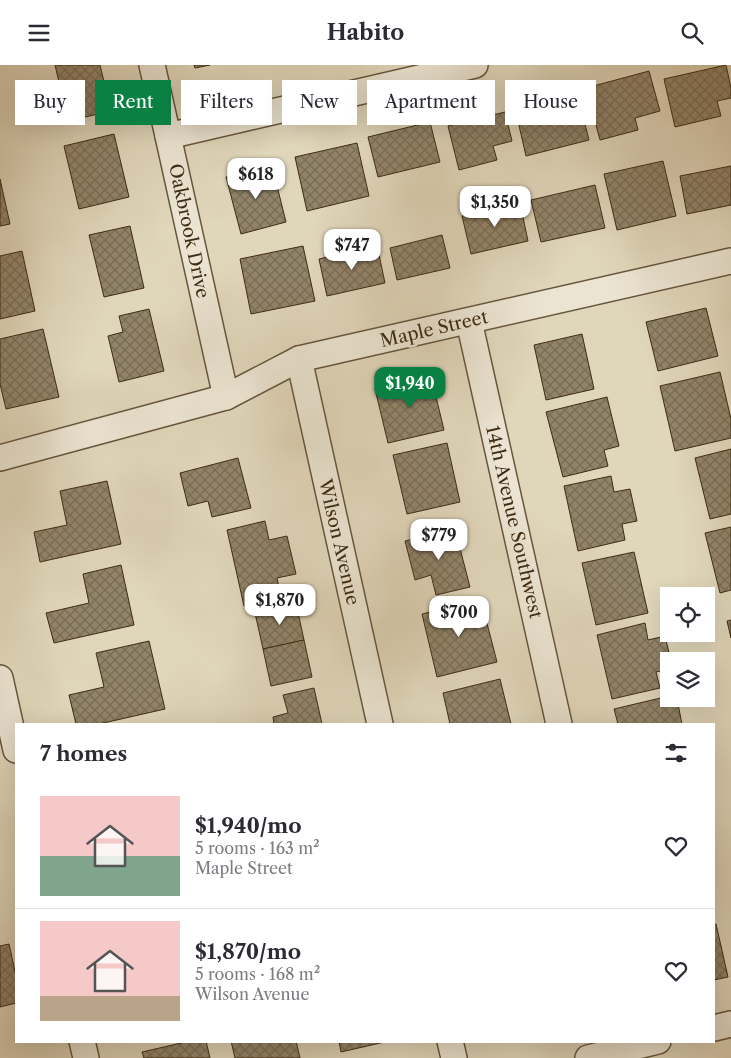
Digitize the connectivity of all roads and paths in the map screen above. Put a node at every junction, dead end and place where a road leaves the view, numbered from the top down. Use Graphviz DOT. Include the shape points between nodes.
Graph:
graph roads {
  1 [pos="152,65"];
  2 [pos="475,65"];
  3 [pos="168,136"];
  4 [pos="731,261"];
  5 [pos="469,321"];
  6 [pos="299,359"];
  7 [pos="226,397"];
  8 [pos="0,457"];
  9 [pos="0,678"];
  10 [pos="380,723"];
  11 [pos="559,723"];
  12 [pos="15,745"];
  13 [pos="731,1024"];
  14 [pos="715,1028"];
  15 [pos="82,1043"];
  16 [pos="450,1043"];
  17 [pos="652,1043"];
  18 [pos="633,1049"];
  19 [pos="86,1058"];
  20 [pos="454,1058"];
  21 [pos="588,1058"];
  1 -- 3 [label="street, Oakbrook Drive"];
  2 -- 3 [label="street"];
  3 -- 7 [label="street, Oakbrook Drive"];
  4 -- 5 [label="street, Maple Street"];
  5 -- 6 [label="street, Maple Street"];
  5 -- 11 [label="street, 14th Avenue Southwest"];
  6 -- 7 [label="street, Maple Street"];
  6 -- 10 [label="street, Wilson Avenue"];
  7 -- 8 [label="street, Maple Street"];
  9 -- 12 [label="street"];
  13 -- 14 [label="street"];
  15 -- 19 [label="street"];
  16 -- 20 [label="street"];
  17 -- 18 [label="street"];
  18 -- 21 [label="street"];
}
